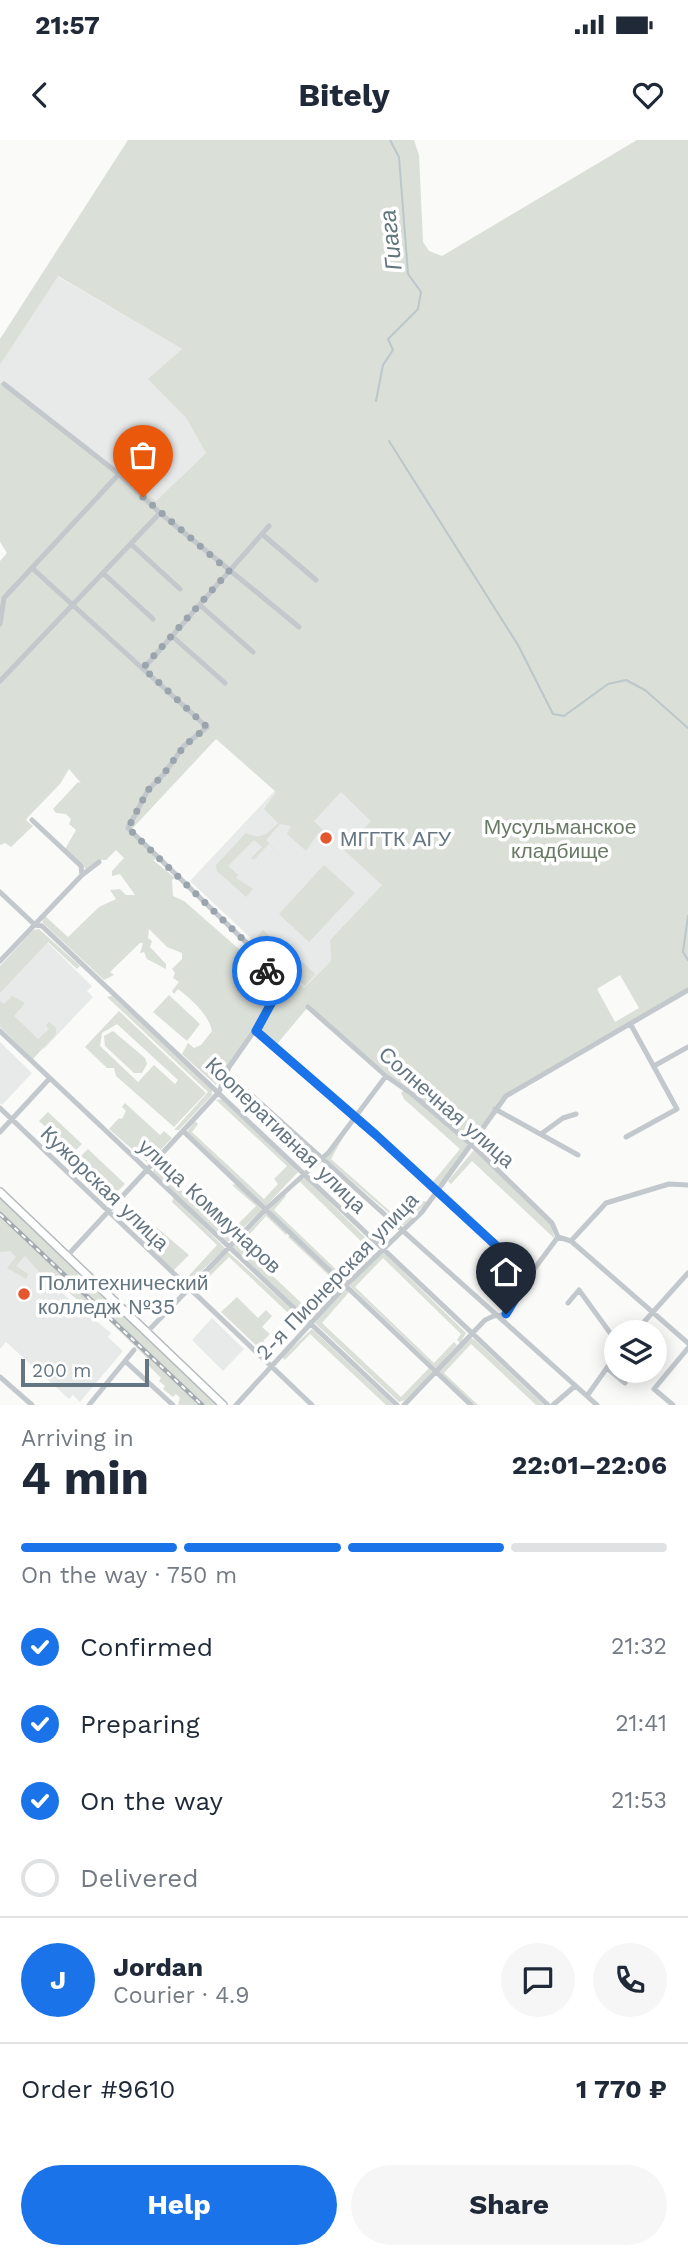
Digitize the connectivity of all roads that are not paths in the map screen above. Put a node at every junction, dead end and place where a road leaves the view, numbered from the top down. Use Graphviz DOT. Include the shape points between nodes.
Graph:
graph roads {
  1 [pos="4,384"];
  2 [pos="119,474"];
  3 [pos="160,513"];
  4 [pos="270,526"];
  5 [pos="262,534"];
  6 [pos="131,544"];
  7 [pos="32,568"];
  8 [pos="229,571"];
  9 [pos="103,573"];
  10 [pos="316,580"];
  11 [pos="180,589"];
  12 [pos="73,604"];
  13 [pos="201,606"];
  14 [pos="153,619"];
  15 [pos="0,624"];
  16 [pos="299,627"];
  17 [pos="173,637"];
  18 [pos="253,652"];
  19 [pos="143,668"];
  20 [pos="0,681"];
  21 [pos="225,683"];
  22 [pos="32,820"];
  23 [pos="99,862"];
  24 [pos="82,875"];
  25 [pos="0,892"];
  26 [pos="35,925"];
  27 [pos="0,961"];
  28 [pos="687,991"];
  29 [pos="308,1007"];
  30 [pos="631,1025"];
  31 [pos="0,1031"];
  32 [pos="256,1031"];
  33 [pos="688,1047"];
  34 [pos="654,1066"];
  35 [pos="386,1076"];
  36 [pos="50,1078"];
  37 [pos="223,1083"];
  38 [pos="219,1092"];
  39 [pos="0,1108"];
  40 [pos="495,1109"];
  41 [pos="576,1114"];
  42 [pos="356,1118"];
  43 [pos="12,1119"];
  44 [pos="183,1131"];
  45 [pos="0,1132"];
  46 [pos="541,1134"];
  47 [pos="626,1137"];
  48 [pos="471,1145"];
  49 [pos="578,1154"];
  50 [pos="321,1156"];
  51 [pos="147,1169"];
  52 [pos="303,1173"];
  53 [pos="688,1185"];
  54 [pos="0,1192"];
  55 [pos="437,1192"];
  56 [pos="266,1209"];
  57 [pos="107,1212"];
  58 [pos="404,1231"];
  59 [pos="558,1237"];
  60 [pos="571,1241"];
  61 [pos="230,1247"];
  62 [pos="381,1248"];
  63 [pos="66,1256"];
  64 [pos="688,1273"];
  65 [pos="529,1276"];
  66 [pos="346,1285"];
  67 [pos="188,1289"];
  68 [pos="568,1303"];
  69 [pos="486,1306"];
  70 [pos="651,1311"];
  71 [pos="496,1315"];
  72 [pos="485,1320"];
  73 [pos="644,1320"];
  74 [pos="312,1324"];
  75 [pos="604,1324"];
  76 [pos="147,1332"];
  77 [pos="471,1334"];
  78 [pos="688,1346"];
  79 [pos="134,1350"];
  80 [pos="125,1361"];
  81 [pos="271,1366"];
  82 [pos="435,1371"];
  83 [pos="604,1372"];
  84 [pos="0,1377"];
  85 [pos="575,1387"];
  86 [pos="587,1396"];
  87 [pos="32,1405"];
  88 [pos="89,1405"];
  89 [pos="173,1405"];
  90 [pos="223,1405"];
  91 [pos="236,1405"];
  92 [pos="312,1405"];
  93 [pos="397,1405"];
  94 [pos="404,1405"];
  95 [pos="471,1405"];
  96 [pos="551,1405"];
  97 [pos="597,1405"];
  98 [pos="673,1405"];
  1 -- 2 [label="street"];
  2 -- 3 [label="street"];
  2 -- 7 [label="street"];
  3 -- 6 [label="street"];
  3 -- 8 [label="street"];
  4 -- 5 [label="street"];
  5 -- 8 [label="street"];
  5 -- 10 [label="street"];
  6 -- 9 [label="street"];
  6 -- 11 [label="street"];
  7 -- 12 [label="street"];
  7 -- 15 [label="street" via="4,598"];
  8 -- 13 [label="street"];
  8 -- 16 [label="street"];
  9 -- 12 [label="street"];
  9 -- 14 [label="street"];
  12 -- 19 [label="street"];
  12 -- 20 [label="street"];
  13 -- 17 [label="street"];
  13 -- 18 [label="street"];
  17 -- 19 [label="street"];
  17 -- 21 [label="street"];
  19 -- 32 [label="street" via="207,727 184,746 148,790 128,828 257,953 271,980 273,1000"];
  22 -- 24 [label="street" via="81,866"];
  23 -- 24 [label="street"];
  24 -- 26 [label="street"];
  25 -- 26 [label="street, Кооперативная улица"];
  26 -- 27 [label="street"];
  26 -- 38 [label="street, Кооперативная улица" via="42,926"];
  28 -- 30 [label="street, 2-я Пионерская улица"];
  29 -- 35 [label="street, Солнечная улица"];
  30 -- 34 [label="street"];
  30 -- 40 [label="street, 2-я Пионерская улица" via="513,1092"];
  31 -- 36 [label="street, улица Коммунаров"];
  32 -- 37 [label="street" via="229,1067"];
  32 -- 42 [label="street"];
  33 -- 34 [label="street"];
  34 -- 47 [label="street" via="677,1109"];
  35 -- 42 [label="street"];
  35 -- 48 [label="street, Солнечная улица"];
  36 -- 43 [label="street"];
  36 -- 51 [label="street, улица Коммунаров"];
  37 -- 38 [label="street"];
  37 -- 50 [label="street" via="240,1085"];
  38 -- 44 [label="street"];
  38 -- 52 [label="street, Кооперативная улица"];
  39 -- 43 [label="street, Кужорская улица"];
  40 -- 46 [label="street"];
  40 -- 48 [label="street, 2-я Пионерская улица"];
  41 -- 46 [label="street"];
  42 -- 50 [label="street"];
  42 -- 55 [label="street"];
  43 -- 45 [label="street"];
  43 -- 57 [label="street, Кужорская улица"];
  44 -- 51 [label="street"];
  44 -- 56 [label="street"];
  46 -- 49 [label="street"];
  48 -- 55 [label="street, 2-я Пионерская улица"];
  48 -- 59 [label="street, Солнечная улица" via="552,1223"];
  50 -- 52 [label="street"];
  50 -- 58 [label="street"];
  51 -- 57 [label="street"];
  51 -- 61 [label="street, улица Коммунаров"];
  52 -- 56 [label="street"];
  52 -- 62 [label="street, Кооперативная улица"];
  53 -- 60 [label="street" via="669,1184 606,1203"];
  54 -- 63 [label="main road"];
  55 -- 58 [label="street, 2-я Пионерская улица"];
  55 -- 65 [label="street"];
  56 -- 61 [label="street"];
  56 -- 66 [label="street"];
  57 -- 63 [label="street"];
  57 -- 67 [label="street, Кужорская улица"];
  58 -- 62 [label="street, 2-я Пионерская улица"];
  58 -- 69 [label="street"];
  59 -- 60 [label="street"];
  59 -- 65 [label="street"];
  60 -- 70 [label="street"];
  61 -- 67 [label="street"];
  61 -- 74 [label="street, улица Коммунаров"];
  62 -- 66 [label="street, 2-я Пионерская улица"];
  62 -- 77 [label="street, Кооперативная улица"];
  63 -- 76 [label="main road"];
  64 -- 70 [label="street"];
  65 -- 71 [label="street" via="506,1314"];
  66 -- 74 [label="street, 2-я Пионерская улица"];
  66 -- 82 [label="street"];
  67 -- 76 [label="street"];
  67 -- 81 [label="street, Кужорская улица"];
  68 -- 75 [label="street" via="579,1290"];
  69 -- 71 [label="street"];
  69 -- 72 [label="street"];
  70 -- 73 [label="street"];
  70 -- 78 [label="street"];
  71 -- 72 [label="street"];
  71 -- 85 [label="street"];
  72 -- 77 [label="street"];
  74 -- 81 [label="street, 2-я Пионерская улица"];
  74 -- 93 [label="street, улица Коммунаров"];
  76 -- 90 [label="main road"];
  77 -- 82 [label="street"];
  77 -- 96 [label="street, Кооперативная улица"];
  78 -- 98 [label="street" via="653,1389"];
  79 -- 80 [label="street"];
  80 -- 88 [label="street"];
  80 -- 89 [label="street"];
  81 -- 91 [label="street, 2-я Пионерская улица"];
  81 -- 92 [label="street, Кужорская улица"];
  82 -- 94 [label="street"];
  82 -- 95 [label="street"];
  83 -- 86 [label="street"];
  84 -- 87 [label="street"];
  85 -- 86 [label="street"];
  85 -- 96 [label="street"];
  86 -- 97 [label="street"];
}
